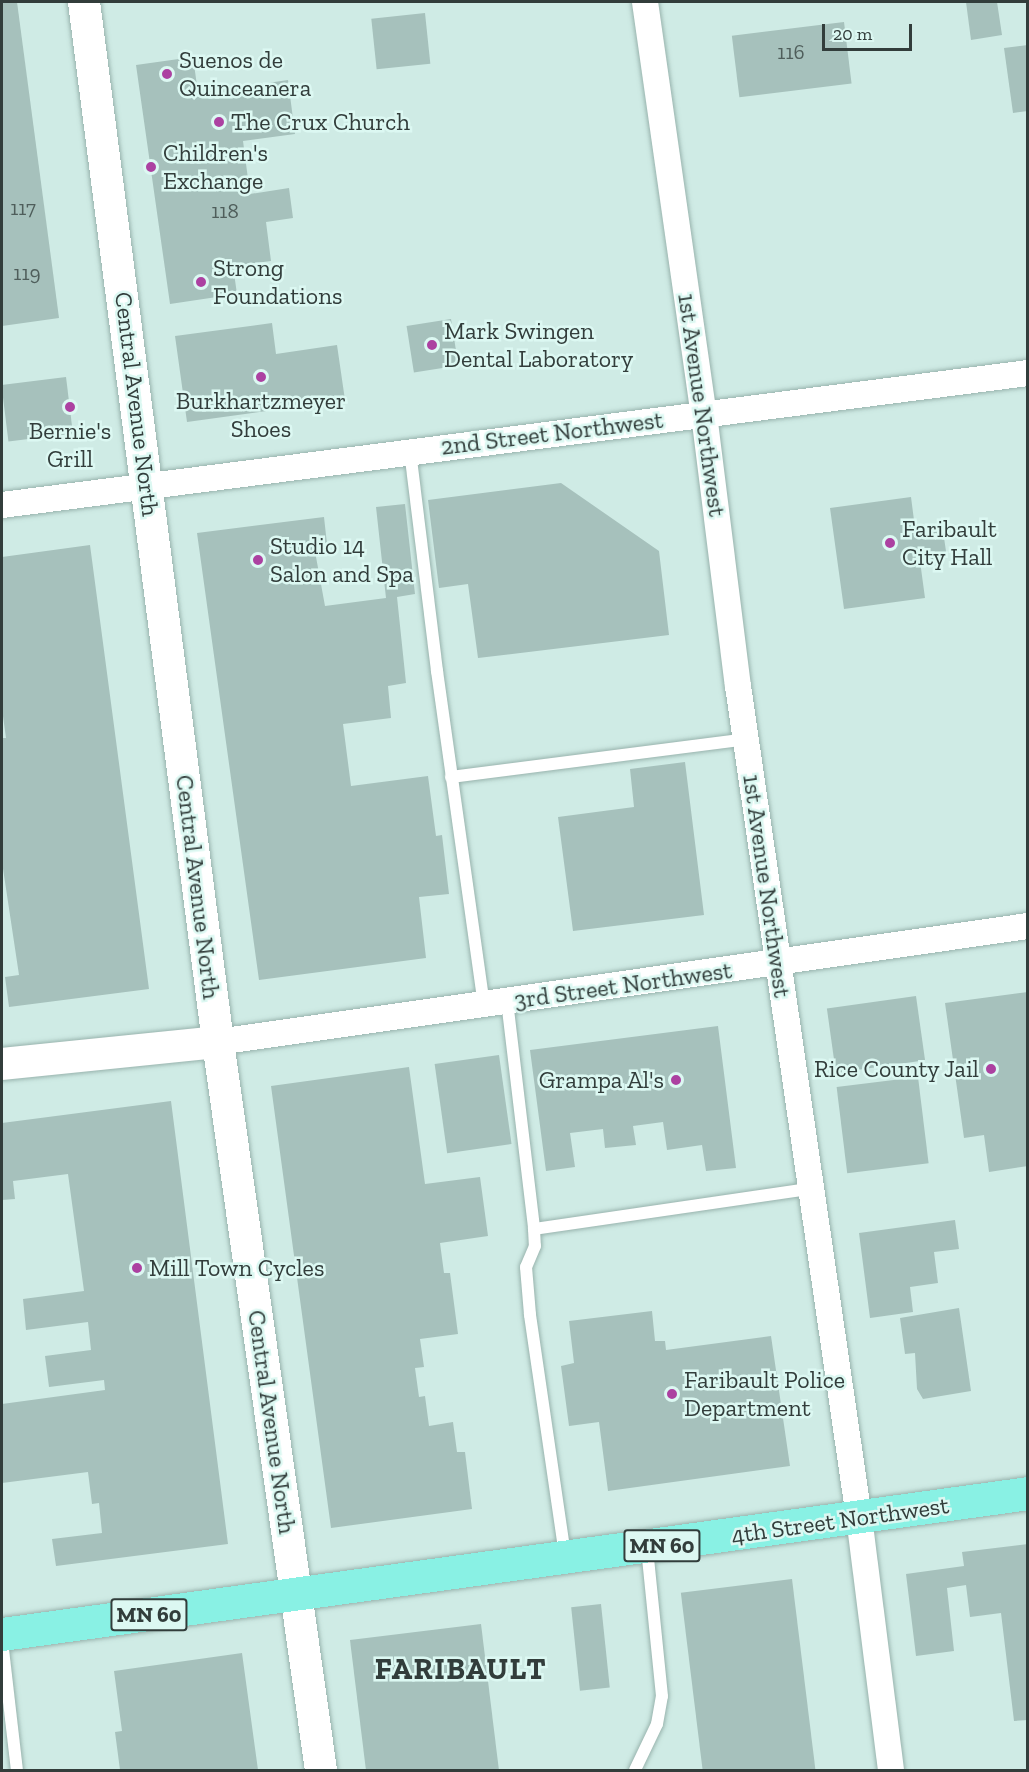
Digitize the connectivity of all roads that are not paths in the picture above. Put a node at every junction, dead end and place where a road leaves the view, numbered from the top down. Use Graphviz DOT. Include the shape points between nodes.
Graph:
graph roads {
  1 [pos="84,2"];
  2 [pos="645,2"];
  3 [pos="1028,373"];
  4 [pos="704,414"];
  5 [pos="410,451"];
  6 [pos="148,486"];
  7 [pos="2,505"];
  8 [pos="746,739"];
  9 [pos="451,777"];
  10 [pos="1028,926"];
  11 [pos="779,964"];
  12 [pos="496,1002"];
  13 [pos="218,1042"];
  14 [pos="2,1064"];
  15 [pos="809,1189"];
  16 [pos="534,1229"];
  17 [pos="1028,1493"];
  18 [pos="860,1517"];
  19 [pos="646,1548"];
  20 [pos="566,1559"];
  21 [pos="296,1594"];
  22 [pos="2,1634"];
  23 [pos="2,1641"];
  24 [pos="17,1770"];
  25 [pos="321,1770"];
  26 [pos="635,1770"];
  27 [pos="891,1770"];
  1 -- 6 [label="street, Central Avenue North"];
  2 -- 4 [label="street, 1st Avenue Northwest"];
  3 -- 4 [label="street, 2nd Street Northwest"];
  4 -- 5 [label="street, 2nd Street Northwest"];
  4 -- 8 [label="street, 1st Avenue Northwest"];
  5 -- 6 [label="street, 2nd Street Northwest"];
  5 -- 9 [label="lane"];
  6 -- 7 [label="street, 2nd Street Northwest"];
  6 -- 13 [label="street, Central Avenue North"];
  8 -- 9 [label="lane"];
  8 -- 11 [label="street, 1st Avenue Northwest"];
  9 -- 12 [label="lane"];
  10 -- 11 [label="street, 3rd Street Northwest"];
  11 -- 12 [label="street, 3rd Street Northwest"];
  11 -- 15 [label="street, 1st Avenue Northwest"];
  12 -- 13 [label="street, 3rd Street Northwest"];
  12 -- 16 [label="lane"];
  13 -- 14 [label="street"];
  13 -- 21 [label="street, Central Avenue North"];
  15 -- 16 [label="lane"];
  15 -- 18 [label="street, 1st Avenue Northwest"];
  16 -- 20 [label="lane" via="535,1246 526,1267 530,1315"];
  17 -- 18 [label="main road, 4th Street Northwest / MN 60"];
  18 -- 19 [label="main road, 4th Street Northwest / MN 60"];
  18 -- 27 [label="street, 1st Avenue Northwest"];
  19 -- 20 [label="main road, 4th Street Northwest / MN 60"];
  19 -- 26 [label="lane" via="662,1696 657,1724"];
  20 -- 21 [label="main road, 4th Street Northwest / MN 60"];
  21 -- 22 [label="main road, MN 60"];
  21 -- 25 [label="street, Central Avenue North"];
  23 -- 24 [label="lane"];
}
